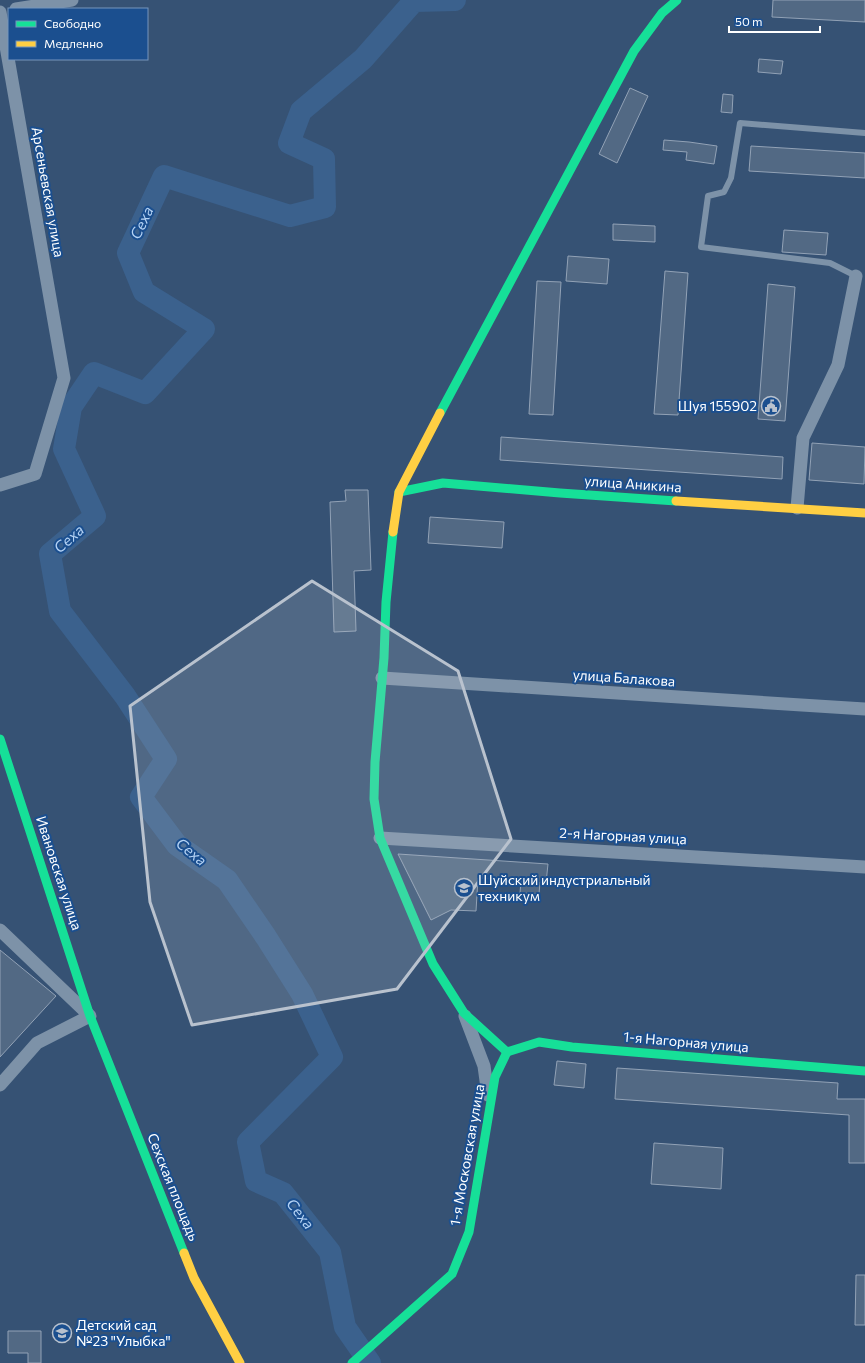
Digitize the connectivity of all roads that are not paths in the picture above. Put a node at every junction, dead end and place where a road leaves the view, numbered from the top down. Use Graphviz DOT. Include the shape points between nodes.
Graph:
graph roads {
  1 [pos="72,0"];
  2 [pos="677,0"];
  3 [pos="33,3"];
  4 [pos="19,8"];
  5 [pos="0,12"];
  6 [pos="8,58"];
  7 [pos="8,60"];
  8 [pos="865,132"];
  9 [pos="856,276"];
  10 [pos="0,485"];
  11 [pos="399,492"];
  12 [pos="797,508"];
  13 [pos="865,513"];
  14 [pos="382,678"];
  15 [pos="865,709"];
  16 [pos="0,739"];
  17 [pos="380,838"];
  18 [pos="865,867"];
  19 [pos="0,930"];
  20 [pos="464,1013"];
  21 [pos="90,1016"];
  22 [pos="507,1052"];
  23 [pos="865,1070"];
  24 [pos="0,1085"];
  25 [pos="490,1110"];
  26 [pos="240,1363"];
  27 [pos="352,1363"];
  1 -- 3 [label="street"];
  2 -- 11 [label="street" via="662,13 634,51"];
  3 -- 4 [label="street"];
  5 -- 6 [label="street, Арсеньевская улица"];
  7 -- 10 [label="street, Арсеньевская улица" via="64,378 35,474"];
  8 -- 9 [label="lane" via="740,123 731,178 724,192 708,196 701,247 830,263"];
  9 -- 12 [label="street" via="838,365 803,438"];
  11 -- 12 [label="street, улица Аникина" via="443,483"];
  11 -- 14 [label="street" via="386,602"];
  12 -- 13 [label="street, улица Аникина"];
  14 -- 15 [label="street, улица Балакова"];
  14 -- 17 [label="street" via="374,799"];
  16 -- 21 [label="street, Ивановская улица"];
  17 -- 18 [label="street, 2-я Нагорная улица"];
  17 -- 20 [label="street" via="433,964"];
  19 -- 21 [label="street"];
  20 -- 22 [label="street"];
  20 -- 25 [label="street" via="484,1066"];
  21 -- 24 [label="street" via="37,1043"];
  21 -- 26 [label="street, Сехская площадь" via="194,1278"];
  22 -- 23 [label="street, 1-я Нагорная улица" via="539,1042"];
  22 -- 25 [label="street, 1-я Московская улица" via="495,1077"];
  25 -- 27 [label="street, 1-я Московская улица" via="469,1232 452,1274"];
}
